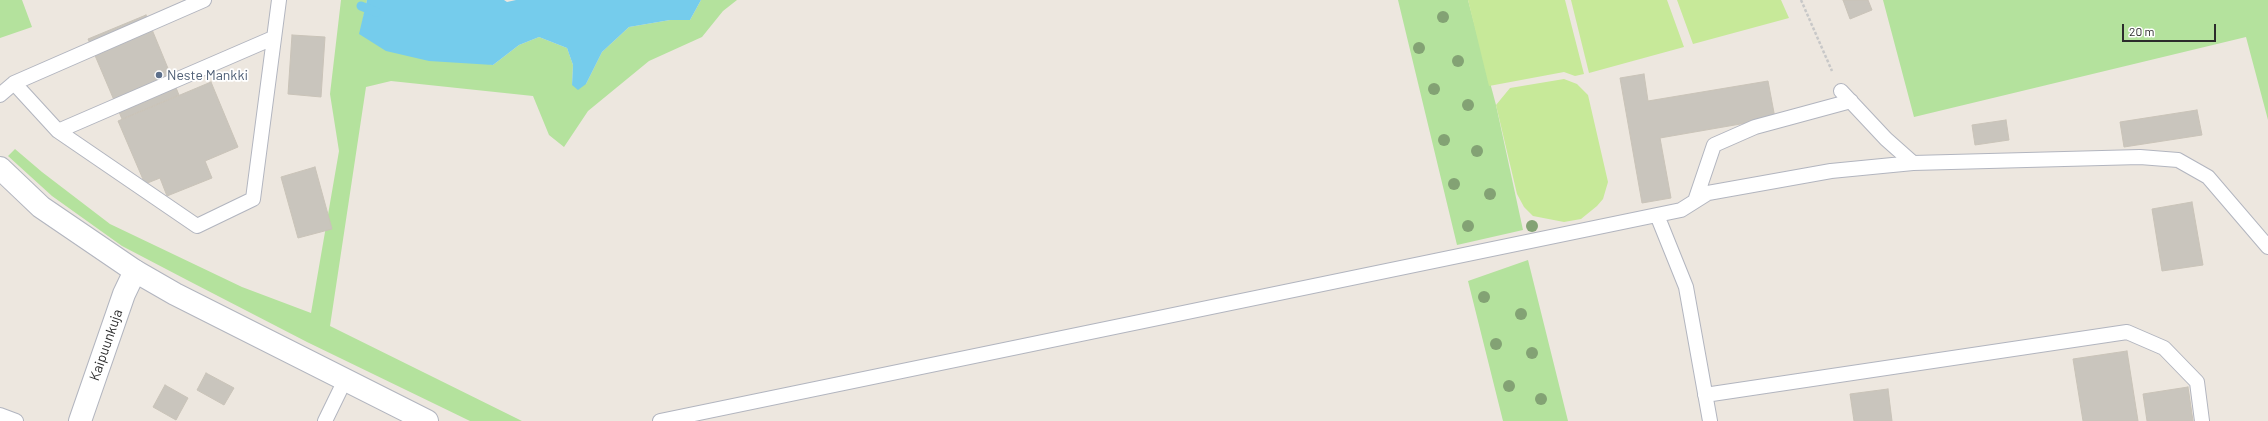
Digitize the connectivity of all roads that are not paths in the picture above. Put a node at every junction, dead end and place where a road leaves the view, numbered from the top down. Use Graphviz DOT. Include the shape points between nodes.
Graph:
graph roads {
  1 [pos="204,0"];
  2 [pos="279,0"];
  3 [pos="273,38"];
  4 [pos="14,83"];
  5 [pos="0,95"];
  6 [pos="58,131"];
  7 [pos="1913,163"];
  8 [pos="0,168"];
  9 [pos="1695,201"];
  10 [pos="1657,215"];
  11 [pos="2268,247"];
  12 [pos="135,271"];
  13 [pos="345,380"];
  14 [pos="1705,395"];
  15 [pos="0,415"];
  16 [pos="16,421"];
  17 [pos="80,421"];
  18 [pos="325,421"];
  19 [pos="427,421"];
  20 [pos="660,421"];
  21 [pos="1710,421"];
  22 [pos="2202,421"];
  1 -- 4 [label="lane"];
  2 -- 3 [label="lane"];
  3 -- 6 [label="lane"];
  3 -- 6 [label="lane" via="253,199 196,226"];
  4 -- 5 [label="lane"];
  4 -- 6 [label="lane"];
  7 -- 9 [label="lane" via="1831,171 1708,193"];
  7 -- 9 [label="lane" via="1886,139 1846,96 1754,127 1714,145"];
  7 -- 11 [label="lane" via="2140,157 2178,160 2208,177"];
  8 -- 12 [label="street" via="41,207"];
  9 -- 10 [label="lane" via="1681,210"];
  10 -- 14 [label="lane" via="1686,287"];
  10 -- 20 [label="lane"];
  12 -- 13 [label="street"];
  12 -- 17 [label="street, Kaipuunkuja" via="124,294"];
  13 -- 18 [label="lane"];
  13 -- 19 [label="street"];
  14 -- 21 [label="lane"];
  14 -- 22 [label="lane" via="2127,332 2164,348 2197,382"];
  15 -- 16 [label="lane"];
}
